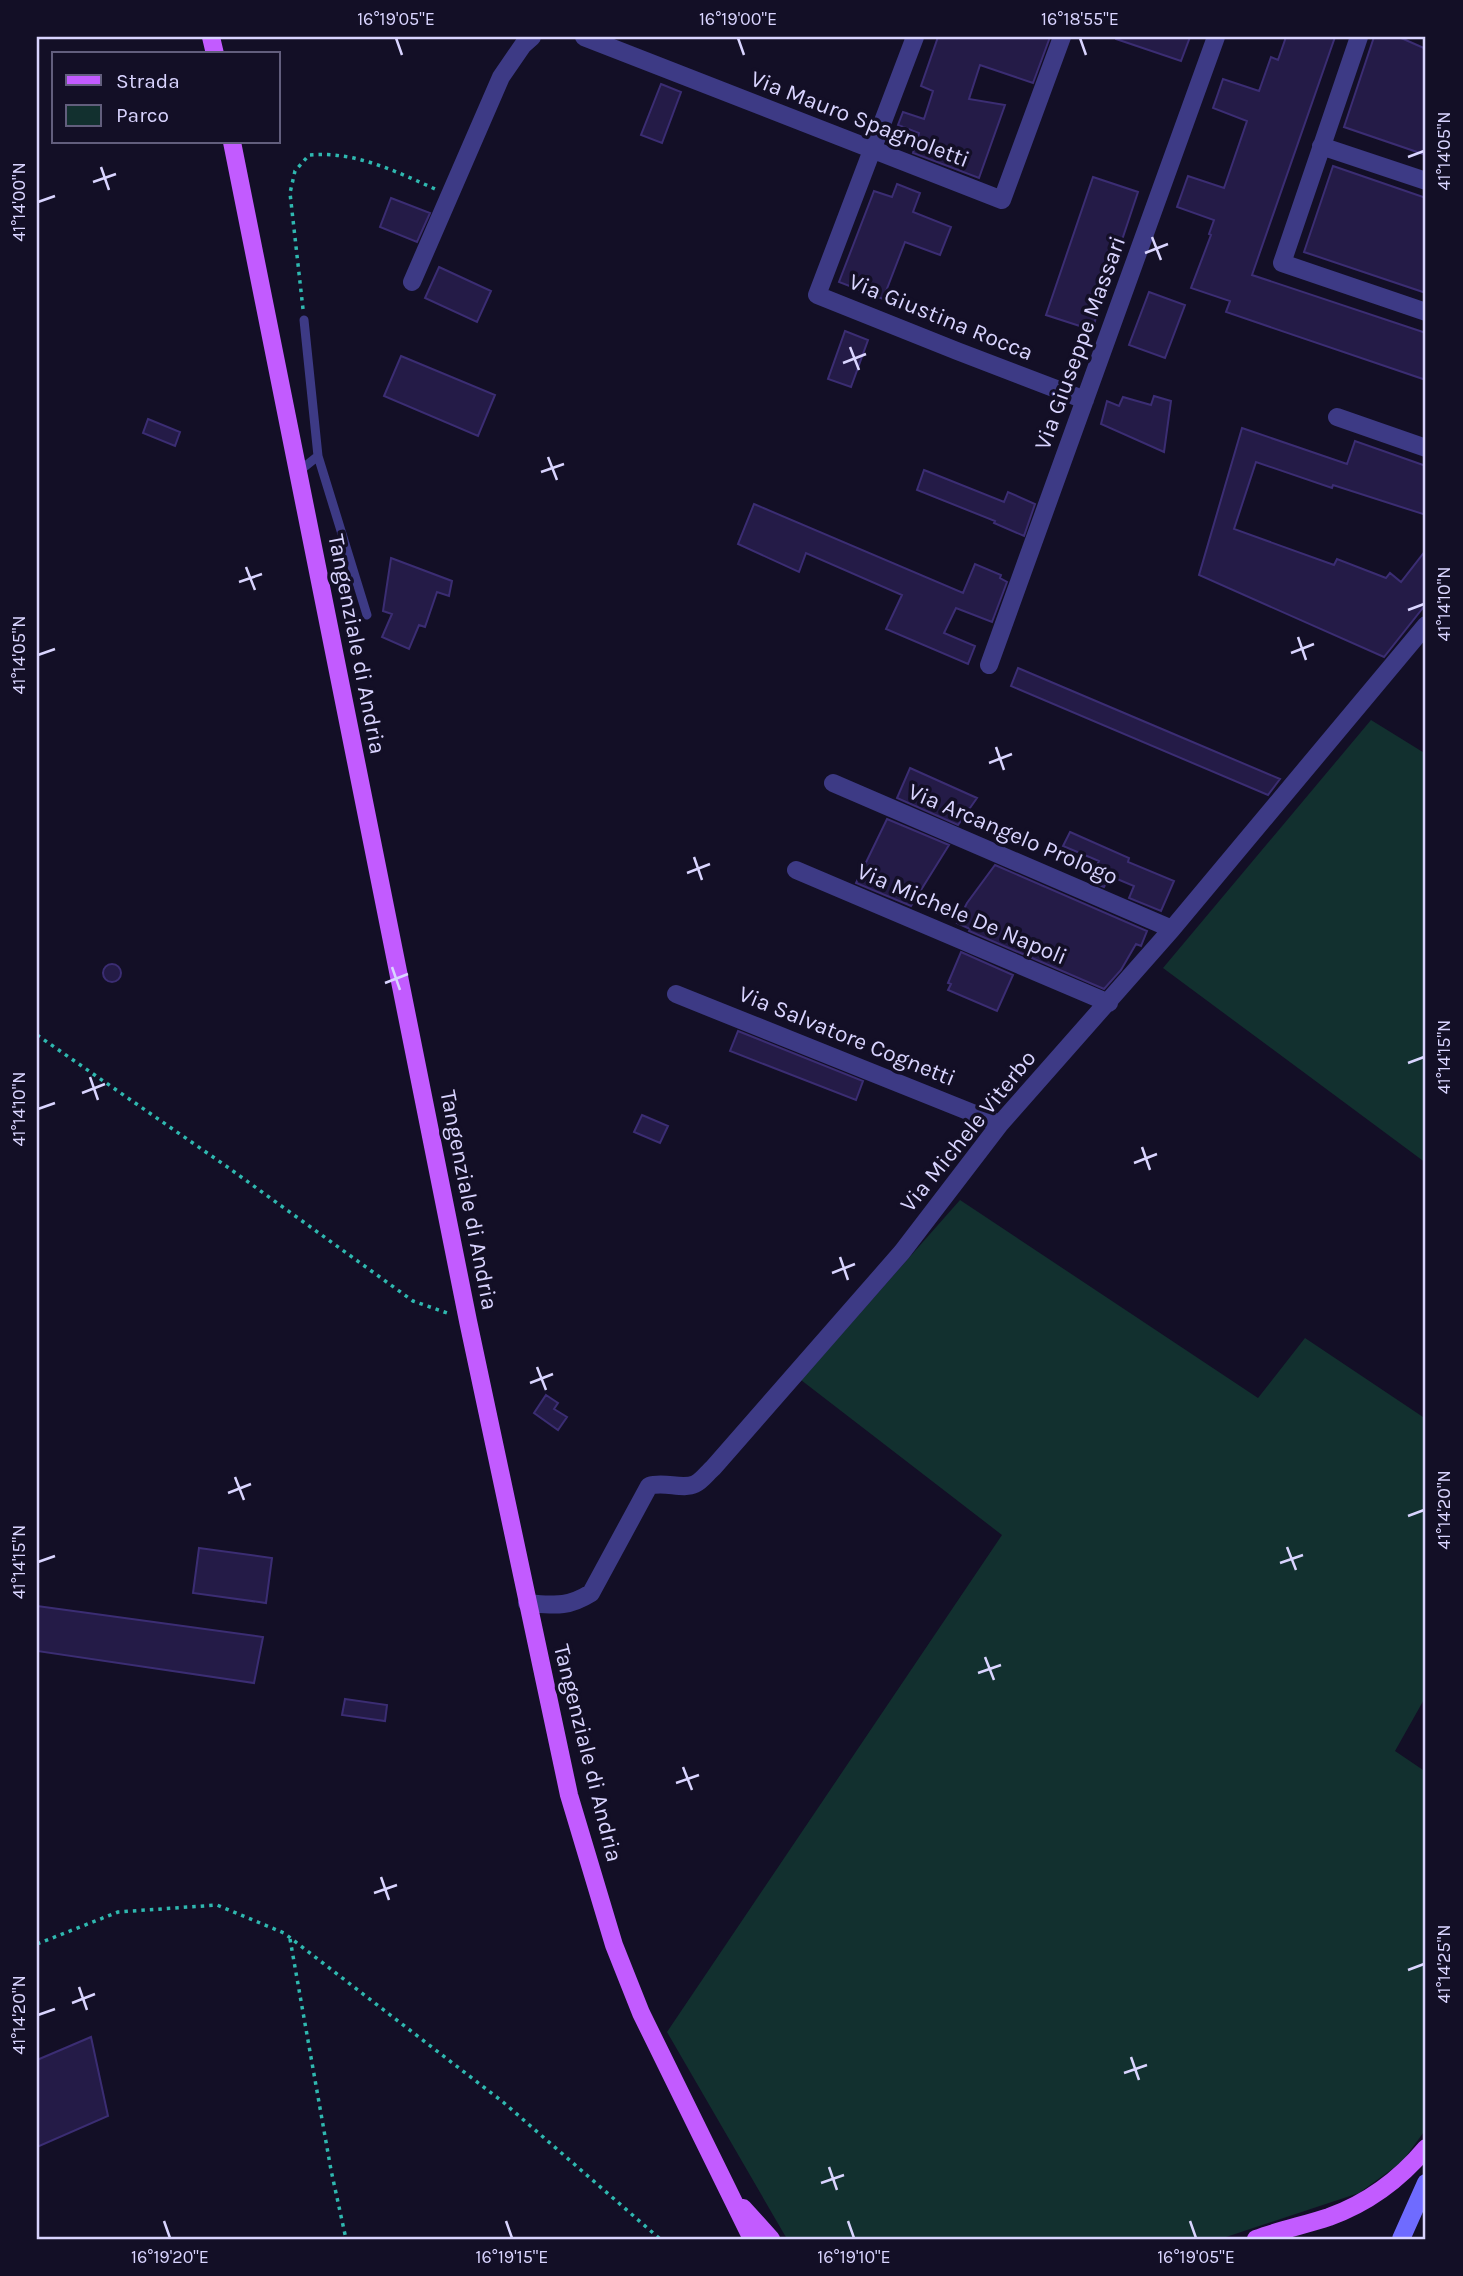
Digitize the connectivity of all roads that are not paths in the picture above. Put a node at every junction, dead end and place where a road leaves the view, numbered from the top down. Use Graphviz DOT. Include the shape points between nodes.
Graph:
graph roads {
  1 [pos="532,37"];
  2 [pos="584,37"];
  3 [pos="915,37"];
  4 [pos="1062,37"];
  5 [pos="1216,37"];
  6 [pos="1359,37"];
  7 [pos="232,144"];
  8 [pos="1321,146"];
  9 [pos="873,151"];
  10 [pos="1426,181"];
  11 [pos="412,282"];
  12 [pos="1426,312"];
  13 [pos="304,320"];
  14 [pos="1085,400"];
  15 [pos="1337,417"];
  16 [pos="1426,448"];
  17 [pos="318,456"];
  18 [pos="298,472"];
  19 [pos="367,615"];
  20 [pos="1426,625"];
  21 [pos="989,665"];
  22 [pos="834,783"];
  23 [pos="796,870"];
  24 [pos="1172,929"];
  25 [pos="676,994"];
  26 [pos="1109,1003"];
  27 [pos="1000,1124"];
  28 [pos="527,1603"];
  29 [pos="1426,2148"];
  30 [pos="709,2155"];
  31 [pos="1426,2183"];
  32 [pos="752,2239"];
  33 [pos="771,2239"];
  34 [pos="1256,2239"];
  35 [pos="1401,2239"];
  1 -- 11 [label="street" via="501,77"];
  2 -- 9 [label="street, Via Mauro Spagnoletti"];
  3 -- 9 [label="street"];
  4 -- 9 [label="street, Via Mauro Spagnoletti" via="1002,200"];
  5 -- 14 [label="street, Via Giuseppe Massari"];
  6 -- 8 [label="street"];
  7 -- 18 [label="main road, Tangenziale di Andria"];
  8 -- 10 [label="street"];
  8 -- 12 [label="street" via="1282,263"];
  9 -- 14 [label="street, Via Giustina Rocca" via="817,295"];
  13 -- 17 [label="lane"];
  14 -- 21 [label="street, Via Giuseppe Massari"];
  15 -- 16 [label="street"];
  17 -- 18 [label="lane"];
  17 -- 19 [label="lane"];
  18 -- 28 [label="main road, Tangenziale di Andria"];
  20 -- 24 [label="street, Via Michele Viterbo"];
  22 -- 24 [label="street, Via Arcangelo Prologo"];
  23 -- 26 [label="street, Via Michele De Napoli"];
  24 -- 26 [label="street, Via Michele Viterbo"];
  25 -- 27 [label="street, Via Salvatore Cognetti"];
  26 -- 27 [label="street, Via Michele Viterbo"];
  27 -- 28 [label="street, Via Michele Viterbo" via="902,1252 713,1468 696,1484 649,1486 591,1593 563,1605"];
  28 -- 30 [label="main road, Tangenziale di Andria" via="569,1795 614,1945"];
  29 -- 34 [label="main road" via="1371,2198 1330,2217"];
  30 -- 32 [label="main road, Tangenziale di Andria"];
  30 -- 33 [label="main road" via="730,2193"];
  31 -- 35 [label="main road"];
}
